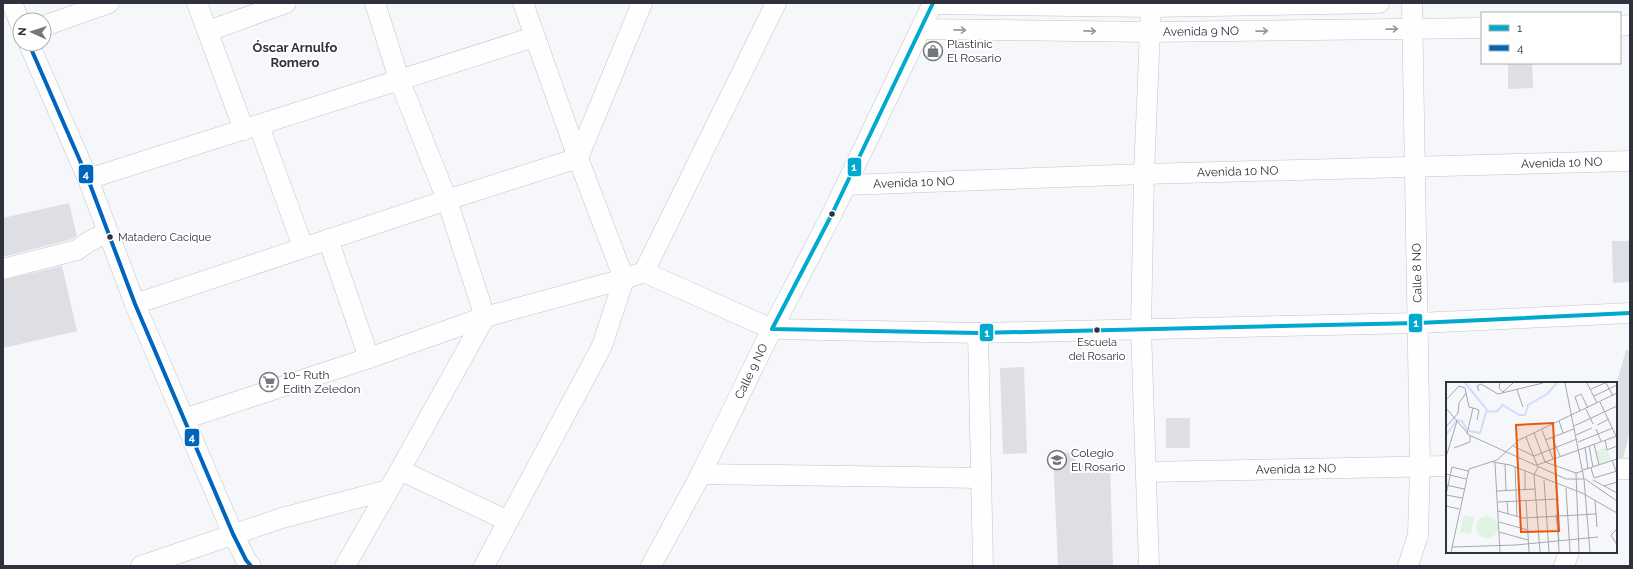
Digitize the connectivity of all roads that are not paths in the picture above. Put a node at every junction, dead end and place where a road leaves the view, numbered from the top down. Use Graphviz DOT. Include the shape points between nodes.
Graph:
graph roads {
  1 [pos="109,3"];
  2 [pos="197,3"];
  3 [pos="286,3"];
  4 [pos="375,3"];
  5 [pos="523,3"];
  6 [pos="642,3"];
  7 [pos="776,3"];
  8 [pos="933,3"];
  9 [pos="1379,3"];
  10 [pos="1412,3"];
  11 [pos="1151,7"];
  12 [pos="52,23"];
  13 [pos="1481,28"];
  14 [pos="921,29"];
  15 [pos="1412,29"];
  16 [pos="208,31"];
  17 [pos="1150,32"];
  18 [pos="534,37"];
  19 [pos="32,52"];
  20 [pos="399,79"];
  21 [pos="251,128"];
  22 [pos="578,158"];
  23 [pos="1630,161"];
  24 [pos="1415,166"];
  25 [pos="1144,174"];
  26 [pos="88,179"];
  27 [pos="846,185"];
  28 [pos="447,200"];
  29 [pos="108,232"];
  30 [pos="328,239"];
  31 [pos="303,247"];
  32 [pos="3,269"];
  33 [pos="644,272"];
  34 [pos="624,279"];
  35 [pos="135,304"];
  36 [pos="1630,313"];
  37 [pos="486,317"];
  38 [pos="1418,323"];
  39 [pos="772,328"];
  40 [pos="1141,329"];
  41 [pos="978,333"];
  42 [pos="369,358"];
  43 [pos="184,419"];
  44 [pos="1420,465"];
  45 [pos="1446,466"];
  46 [pos="1617,468"];
  47 [pos="1630,469"];
  48 [pos="400,470"];
  49 [pos="1146,472"];
  50 [pos="701,474"];
  51 [pos="981,478"];
  52 [pos="388,490"];
  53 [pos="508,521"];
  54 [pos="233,534"];
  55 [pos="1569,553"];
  56 [pos="141,566"];
  57 [pos="250,566"];
  58 [pos="345,566"];
  59 [pos="484,566"];
  60 [pos="651,566"];
  61 [pos="983,566"];
  62 [pos="1149,566"];
  63 [pos="1408,566"];
  64 [pos="1564,566"];
  1 -- 12 [label="street"];
  2 -- 16 [label="street"];
  3 -- 16 [label="street"];
  4 -- 20 [label="street"];
  5 -- 18 [label="street"];
  6 -- 22 [label="street"];
  7 -- 33 [label="street"];
  8 -- 11 [label="street"];
  8 -- 14 [label="street, Calle 9 NO"];
  9 -- 11 [label="street"];
  10 -- 15 [label="street, Calle 8 NO"];
  11 -- 17 [label="street"];
  13 -- 15 [label="street, Avenida 9 NO"];
  14 -- 17 [label="street, Avenida 9 NO, one-way"];
  14 -- 27 [label="street, Calle 9 NO"];
  17 -- 15 [label="street, Avenida 9 NO, one-way"];
  15 -- 24 [label="street, Calle 8 NO"];
  16 -- 21 [label="street"];
  17 -- 25 [label="street"];
  18 -- 20 [label="street"];
  18 -- 22 [label="street"];
  19 -- 26 [label="street"];
  20 -- 21 [label="street"];
  20 -- 28 [label="street"];
  21 -- 26 [label="street"];
  21 -- 31 [label="street"];
  22 -- 28 [label="street"];
  22 -- 34 [label="street"];
  23 -- 24 [label="street, Avenida 10 NO"];
  24 -- 25 [label="street, Avenida 10 NO"];
  24 -- 38 [label="street, Calle 8 NO"];
  25 -- 27 [label="street, Avenida 10 NO"];
  25 -- 40 [label="street"];
  26 -- 29 [label="street"];
  27 -- 39 [label="street, Calle 9 NO"];
  28 -- 30 [label="street"];
  28 -- 37 [label="street"];
  29 -- 32 [label="street" via="77,250"];
  29 -- 35 [label="street"];
  30 -- 31 [label="street"];
  30 -- 42 [label="street"];
  31 -- 35 [label="street"];
  33 -- 34 [label="street"];
  33 -- 39 [label="street"];
  34 -- 37 [label="street"];
  34 -- 53 [label="street" via="602,346"];
  35 -- 43 [label="street"];
  36 -- 38 [label="street"];
  37 -- 42 [label="street"];
  37 -- 48 [label="street"];
  38 -- 40 [label="street"];
  38 -- 44 [label="street, Calle 8 NO"];
  39 -- 41 [label="street"];
  39 -- 50 [label="street, Calle 9 NO"];
  40 -- 41 [label="street"];
  40 -- 49 [label="street"];
  41 -- 51 [label="street"];
  42 -- 43 [label="street"];
  43 -- 54 [label="street"];
  44 -- 45 [label="street, Avenida 12 NO"];
  44 -- 49 [label="street, Avenida 12 NO"];
  44 -- 63 [label="street, Calle 8 NO" via="1418,535"];
  46 -- 47 [label="street"];
  48 -- 52 [label="street"];
  48 -- 53 [label="street"];
  49 -- 62 [label="street"];
  50 -- 51 [label="street"];
  50 -- 60 [label="street, Calle 9 NO"];
  51 -- 61 [label="street"];
  52 -- 54 [label="street" via="282,518"];
  52 -- 58 [label="street"];
  53 -- 59 [label="street"];
  54 -- 56 [label="street"];
  54 -- 57 [label="street"];
  55 -- 64 [label="street"];
}
